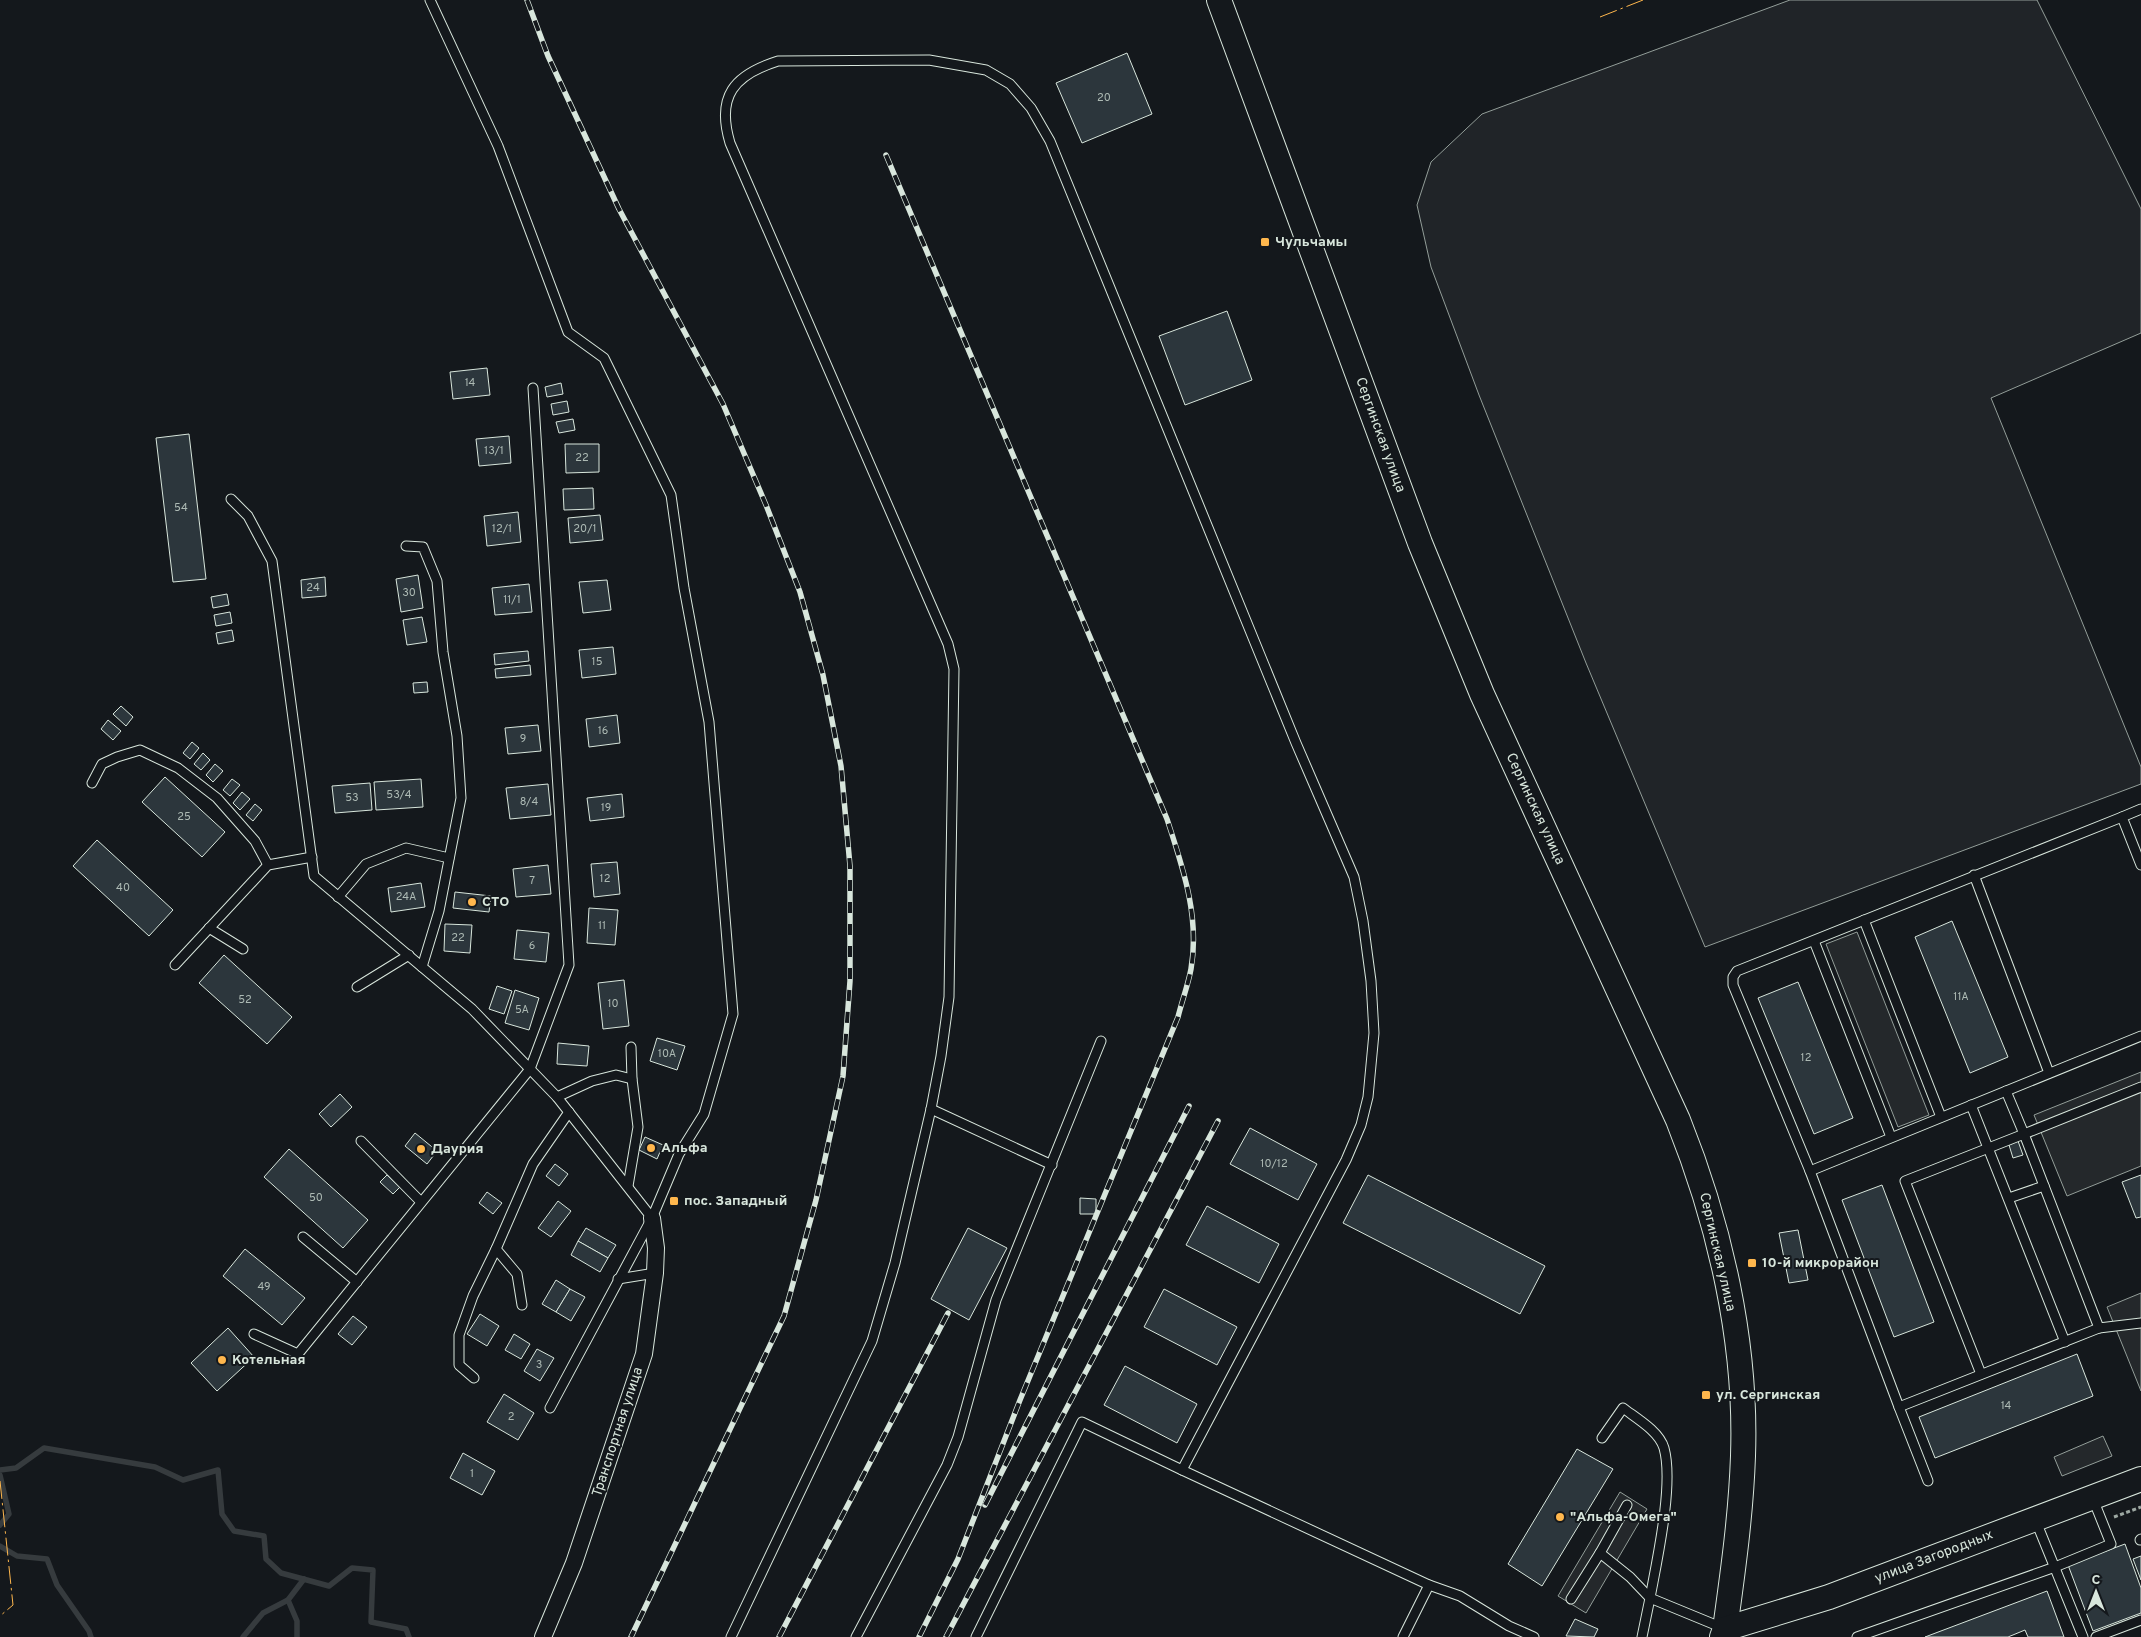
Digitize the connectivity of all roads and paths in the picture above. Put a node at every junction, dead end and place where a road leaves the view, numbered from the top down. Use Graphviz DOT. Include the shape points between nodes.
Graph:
graph roads {
  1 [pos="430,0"];
  2 [pos="1219,0"];
  3 [pos="533,388"];
  4 [pos="231,499"];
  5 [pos="406,546"];
  6 [pos="92,783"];
  7 [pos="2141,810"];
  8 [pos="2122,817"];
  9 [pos="312,857"];
  10 [pos="449,858"];
  11 [pos="268,865"];
  12 [pos="2141,865"];
  13 [pos="1974,875"];
  14 [pos="338,896"];
  15 [pos="1864,920"];
  16 [pos="209,928"];
  17 [pos="1814,941"];
  18 [pos="242,949"];
  19 [pos="409,955"];
  20 [pos="175,965"];
  21 [pos="422,967"];
  22 [pos="357,987"];
  23 [pos="2141,1036"];
  24 [pos="1101,1041"];
  25 [pos="631,1047"];
  26 [pos="530,1069"];
  27 [pos="2049,1073"];
  28 [pos="632,1079"];
  29 [pos="2141,1087"];
  30 [pos="2006,1091"];
  31 [pos="557,1097"];
  32 [pos="1971,1105"];
  33 [pos="931,1109"];
  34 [pos="569,1112"];
  35 [pos="1942,1117"];
  36 [pos="2024,1134"];
  37 [pos="1891,1137"];
  38 [pos="361,1140"];
  39 [pos="1989,1148"];
  40 [pos="1052,1165"];
  41 [pos="1810,1171"];
  42 [pos="628,1186"];
  43 [pos="2044,1186"];
  44 [pos="2009,1198"];
  45 [pos="421,1202"];
  46 [pos="652,1218"];
  47 [pos="303,1237"];
  48 [pos="496,1249"];
  49 [pos="655,1273"];
  50 [pos="618,1279"];
  51 [pos="357,1282"];
  52 [pos="522,1305"];
  53 [pos="2141,1323"];
  54 [pos="2099,1328"];
  55 [pos="254,1334"];
  56 [pos="2065,1342"];
  57 [pos="1981,1374"];
  58 [pos="474,1378"];
  59 [pos="550,1408"];
  60 [pos="1899,1408"];
  61 [pos="1602,1438"];
  62 [pos="1182,1470"];
  63 [pos="2141,1479"];
  64 [pos="1928,1481"];
  65 [pos="2093,1498"];
  66 [pos="1627,1505"];
  67 [pos="2141,1507"];
  68 [pos="2035,1519"];
  69 [pos="2102,1522"];
  70 [pos="1600,1553"];
  71 [pos="2055,1567"];
  72 [pos="1429,1585"];
  73 [pos="1650,1598"];
  74 [pos="1571,1599"];
  75 [pos="2141,1620"];
  76 [pos="1724,1633"];
  77 [pos="543,1637"];
  78 [pos="731,1637"];
  79 [pos="856,1637"];
  80 [pos="976,1637"];
  81 [pos="1403,1637"];
  82 [pos="1534,1637"];
  83 [pos="1642,1637"];
  84 [pos="1857,1637"];
  85 [pos="2083,1637"];
  86 [pos="2096,1637"];
  1 -- 46 [label="lane" via="498,146 568,332 604,358 671,495 708,722 733,1014 704,1114 679,1154"];
  2 -- 76 [label="main road, Сергинская улица" via="1424,552 1482,694 1698,1170 1726,1277 1742,1407 1743,1455 1738,1530"];
  3 -- 26 [label="lane" via="569,965"];
  4 -- 9 [label="lane" via="248,516 272,561"];
  5 -- 10 [label="lane" via="423,548 437,582 443,652 457,736 461,798"];
  6 -- 11 [label="lane" via="102,764 140,750 178,768 217,798 255,841"];
  7 -- 8 [label="lane"];
  8 -- 12 [label="lane"];
  8 -- 13 [label="lane"];
  9 -- 11 [label="lane"];
  9 -- 14 [label="lane" via="314,876"];
  10 -- 14 [label="lane" via="406,848 366,864"];
  10 -- 21 [label="lane" via="439,911"];
  11 -- 16 [label="lane"];
  13 -- 15 [label="lane"];
  13 -- 27 [label="lane"];
  14 -- 19 [label="lane"];
  15 -- 17 [label="lane"];
  15 -- 35 [label="lane"];
  16 -- 18 [label="lane"];
  16 -- 20 [label="lane"];
  17 -- 37 [label="lane"];
  17 -- 41 [label="lane" via="1737,971 1732,977"];
  19 -- 21 [label="lane"];
  19 -- 22 [label="lane"];
  21 -- 26 [label="lane" via="472,1009"];
  23 -- 27 [label="lane"];
  24 -- 40 [label="lane"];
  25 -- 28 [label="lane"];
  26 -- 31 [label="lane"];
  26 -- 45 [label="lane"];
  27 -- 30 [label="lane"];
  28 -- 31 [label="lane" via="616,1075 592,1081"];
  28 -- 42 [label="lane" via="638,1127"];
  29 -- 36 [label="lane"];
  30 -- 32 [label="lane"];
  30 -- 36 [label="lane"];
  31 -- 34 [label="lane"];
  32 -- 35 [label="lane"];
  32 -- 39 [label="lane"];
  33 -- 40 [label="lane"];
  33 -- 62 [label="lane" via="949,997 954,669 948,644 725,126 725,108 743,76 778,61 929,60 957,64 986,70 1010,84 1031,108 1050,141 1292,734 1354,877 1371,981 1374,1033 1368,1097 1361,1125 1346,1160"];
  33 -- 78 [label="lane" via="895,1262 872,1341"];
  34 -- 42 [label="lane"];
  34 -- 48 [label="lane" via="533,1164"];
  35 -- 37 [label="lane"];
  36 -- 39 [label="lane"];
  36 -- 43 [label="lane"];
  37 -- 41 [label="lane"];
  38 -- 45 [label="lane"];
  39 -- 44 [label="lane"];
  39 -- 57 [label="lane" via="1905,1181"];
  40 -- 79 [label="lane" via="996,1300 958,1437 947,1465"];
  41 -- 60 [label="lane"];
  42 -- 46 [label="lane"];
  43 -- 44 [label="lane"];
  43 -- 54 [label="lane"];
  44 -- 56 [label="lane"];
  45 -- 51 [label="lane"];
  46 -- 49 [label="street, Транспортная улица"];
  46 -- 50 [label="lane"];
  47 -- 51 [label="lane"];
  48 -- 52 [label="lane" via="517,1274"];
  48 -- 58 [label="lane" via="473,1296 460,1334 460,1365"];
  49 -- 50 [label="lane"];
  49 -- 77 [label="street, Транспортная улица" via="644,1354 574,1564"];
  50 -- 59 [label="lane"];
  51 -- 55 [label="lane" via="298,1354"];
  53 -- 54 [label="lane"];
  54 -- 56 [label="lane"];
  56 -- 57 [label="lane"];
  57 -- 60 [label="lane"];
  60 -- 64 [label="lane"];
  61 -- 73 [label="lane" via="1623,1408 1650,1428 1664,1447 1666,1491"];
  62 -- 72 [label="lane"];
  62 -- 80 [label="lane" via="1082,1422"];
  63 -- 65 [label="main road, улица Загородных"];
  65 -- 68 [label="main road, улица Загородных"];
  65 -- 69 [label="lane"];
  66 -- 70 [label="lane"];
  67 -- 69 [label="path"];
  68 -- 71 [label="lane"];
  68 -- 76 [label="main road, улица Загородных"];
  69 -- 71 [label="lane" via="2111,1544"];
  70 -- 73 [label="lane"];
  70 -- 74 [label="lane"];
  71 -- 84 [label="lane"];
  71 -- 85 [label="lane"];
  72 -- 81 [label="lane"];
  72 -- 82 [label="lane" via="1460,1596"];
  73 -- 76 [label="lane"];
  73 -- 83 [label="lane"];
  75 -- 86 [label="lane"];
}
